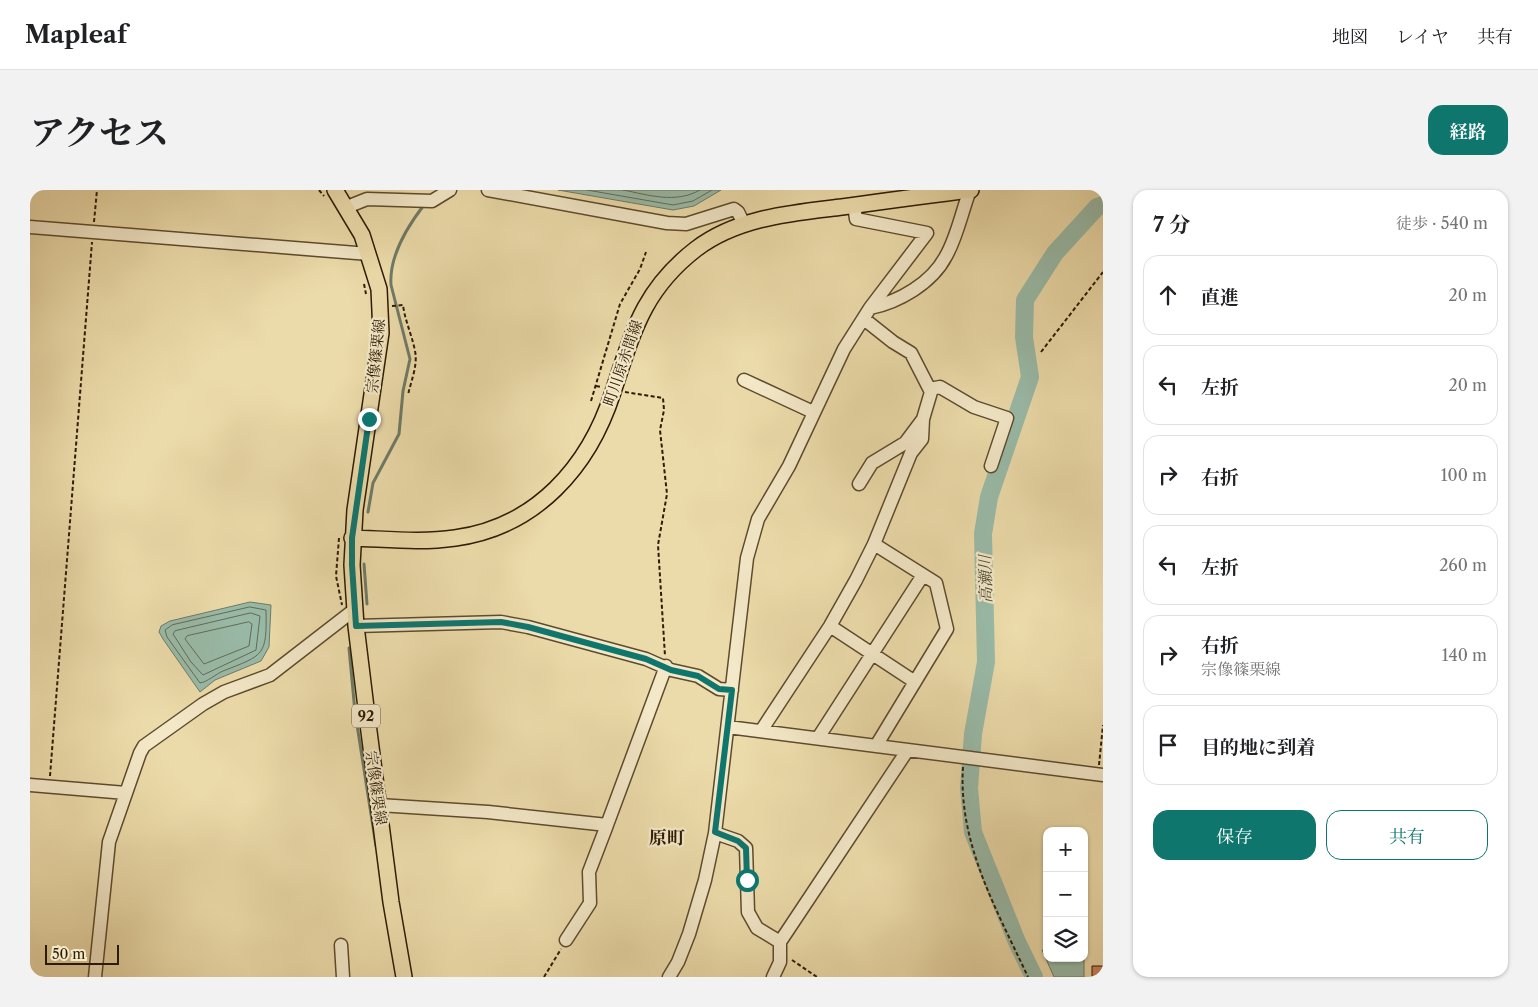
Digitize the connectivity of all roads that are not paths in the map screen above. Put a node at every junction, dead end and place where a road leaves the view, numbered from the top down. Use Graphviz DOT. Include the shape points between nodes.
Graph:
graph roads {
  1 [pos="335,190"];
  2 [pos="450,190"];
  3 [pos="488,190"];
  4 [pos="970,190"];
  5 [pos="854,205"];
  6 [pos="347,207"];
  7 [pos="744,224"];
  8 [pos="30,227"];
  9 [pos="370,254"];
  10 [pos="870,308"];
  11 [pos="864,319"];
  12 [pos="744,380"];
  13 [pos="930,389"];
  14 [pos="812,412"];
  15 [pos="923,419"];
  16 [pos="991,466"];
  17 [pos="859,484"];
  18 [pos="352,538"];
  19 [pos="874,544"];
  20 [pos="923,575"];
  21 [pos="354,610"];
  22 [pos="356,626"];
  23 [pos="830,626"];
  24 [pos="873,654"];
  25 [pos="666,666"];
  26 [pos="915,682"];
  27 [pos="732,690"];
  28 [pos="728,727"];
  29 [pos="761,731"];
  30 [pos="818,738"];
  31 [pos="876,746"];
  32 [pos="907,750"];
  33 [pos="1101,775"];
  34 [pos="30,785"];
  35 [pos="126,793"];
  36 [pos="378,805"];
  37 [pos="607,825"];
  38 [pos="715,832"];
  39 [pos="566,940"];
  40 [pos="341,945"];
  41 [pos="780,948"];
  42 [pos="95,977"];
  43 [pos="344,977"];
  44 [pos="404,977"];
  45 [pos="669,977"];
  46 [pos="772,977"];
  1 -- 6 [label="main road, 宗像篠栗線 / 92"];
  2 -- 6 [label="street" via="432,200 367,199"];
  3 -- 7 [label="street" via="667,223 686,224 734,209"];
  4 -- 5 [label="main road, 町川原赤間線"];
  4 -- 10 [label="street" via="947,255 939,267 918,287 881,306"];
  5 -- 7 [label="main road, 町川原赤間線"];
  5 -- 10 [label="street" via="856,220 927,232"];
  6 -- 9 [label="main road, 宗像篠栗線 / 92"];
  7 -- 18 [label="main road, 町川原赤間線" via="698,248 664,278 640,314 600,428 577,465 551,494 524,513 490,530 453,539"];
  8 -- 9 [label="street"];
  9 -- 18 [label="main road, 宗像篠栗線 / 92" via="379,289 379,349"];
  10 -- 11 [label="street"];
  11 -- 13 [label="street" via="911,353"];
  11 -- 14 [label="street" via="844,349"];
  12 -- 14 [label="street"];
  13 -- 15 [label="street" via="932,392"];
  13 -- 16 [label="street" via="940,387 974,408 1007,418"];
  14 -- 27 [label="street" via="789,466 758,519 747,558"];
  15 -- 17 [label="street" via="906,443 872,463"];
  15 -- 19 [label="street" via="922,439 911,453"];
  18 -- 21 [label="main road, 宗像篠栗線 / 92"];
  19 -- 20 [label="street"];
  19 -- 23 [label="street"];
  20 -- 24 [label="street"];
  20 -- 26 [label="street" via="936,583 947,629"];
  21 -- 22 [label="main road, 宗像篠栗線 / 92"];
  21 -- 35 [label="street" via="270,675 224,692 144,746"];
  22 -- 25 [label="street" via="501,622"];
  22 -- 36 [label="main road, 宗像篠栗線 / 92"];
  23 -- 24 [label="street"];
  23 -- 29 [label="street"];
  24 -- 26 [label="street"];
  24 -- 30 [label="street"];
  25 -- 27 [label="street" via="698,676 719,689"];
  25 -- 37 [label="street"];
  26 -- 31 [label="street"];
  27 -- 28 [label="street"];
  28 -- 29 [label="street"];
  28 -- 38 [label="street"];
  29 -- 30 [label="street"];
  30 -- 31 [label="street"];
  31 -- 32 [label="street"];
  32 -- 33 [label="street"];
  32 -- 41 [label="street"];
  34 -- 35 [label="street"];
  35 -- 42 [label="street" via="109,842"];
  36 -- 37 [label="street" via="488,812"];
  36 -- 44 [label="main road, 宗像篠栗線 / 92"];
  37 -- 39 [label="street" via="589,872 590,903"];
  38 -- 41 [label="street" via="738,841 746,848 748,912 757,928"];
  38 -- 45 [label="street" via="689,934"];
  40 -- 43 [label="street"];
  41 -- 46 [label="street" via="780,962"];
}
